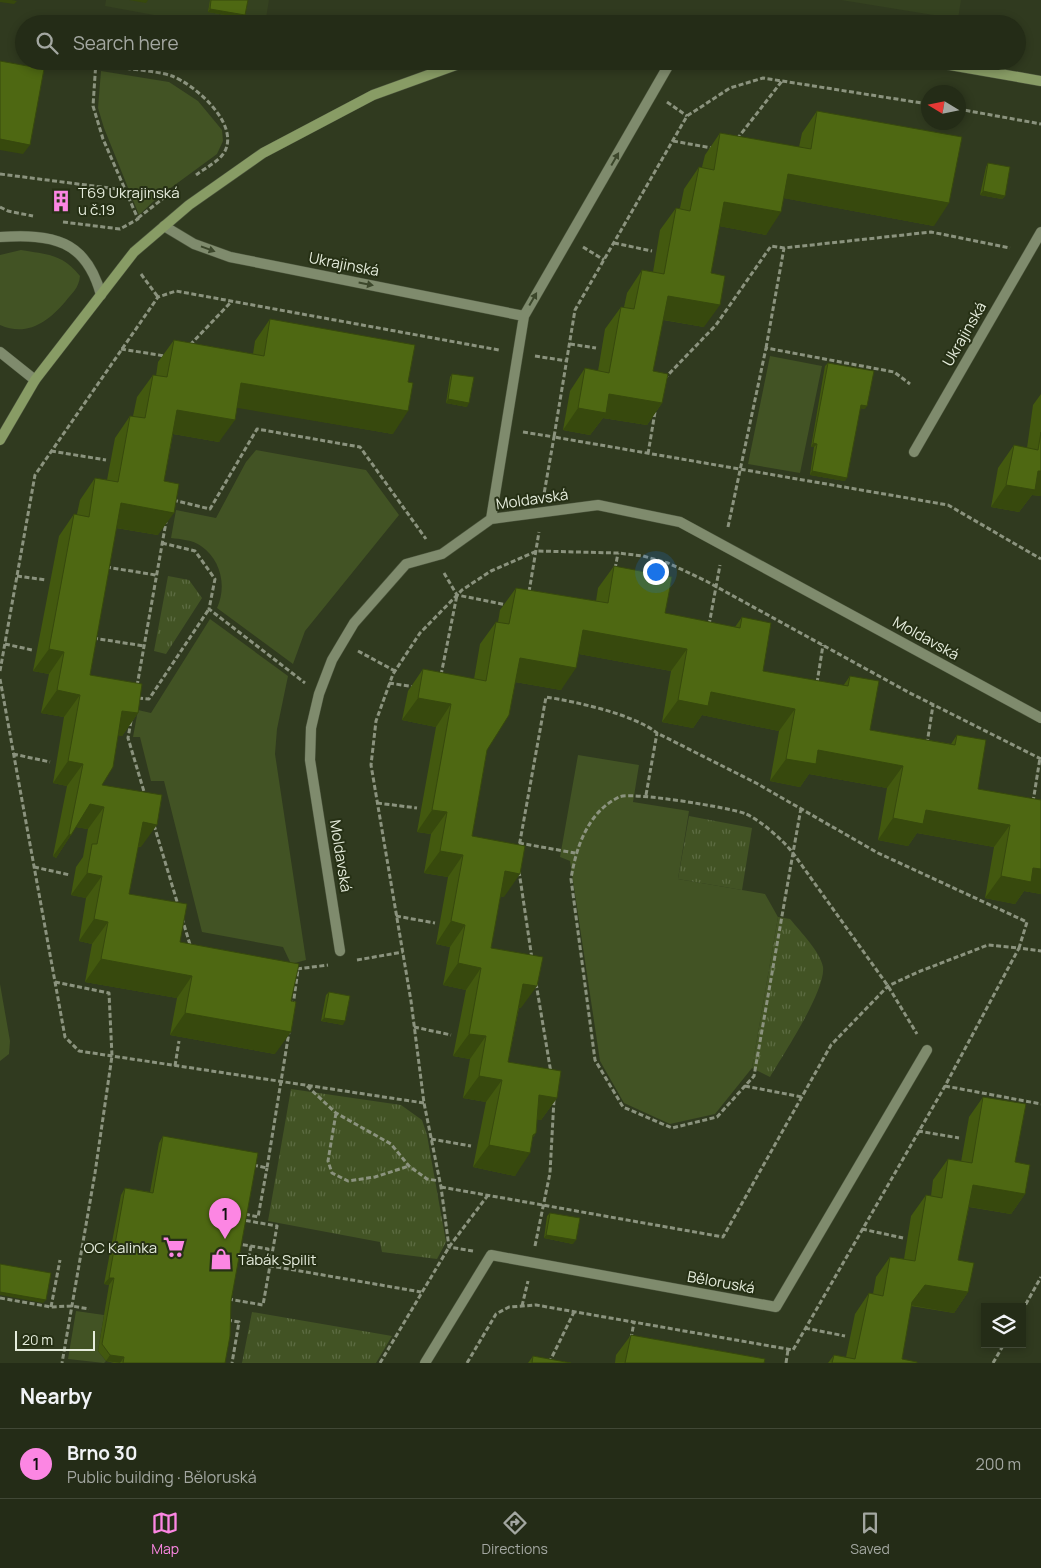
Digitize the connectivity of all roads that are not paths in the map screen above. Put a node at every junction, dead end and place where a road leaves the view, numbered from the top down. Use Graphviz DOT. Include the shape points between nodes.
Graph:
graph roads {
  1 [pos="442,70"];
  2 [pos="666,70"];
  3 [pos="978,70"];
  4 [pos="1041,81"];
  5 [pos="164,226"];
  6 [pos="1041,232"];
  7 [pos="0,237"];
  8 [pos="101,295"];
  9 [pos="524,316"];
  10 [pos="0,352"];
  11 [pos="34,380"];
  12 [pos="0,440"];
  13 [pos="914,452"];
  14 [pos="491,519"];
  15 [pos="1041,718"];
  16 [pos="340,951"];
  17 [pos="926,1050"];
  18 [pos="425,1363"];
  1 -- 5 [label="street" via="374,95 264,153"];
  9 -- 2 [label="street, one-way"];
  3 -- 4 [label="street"];
  5 -- 8 [label="street" via="134,252"];
  5 -- 9 [label="street, Ukrajinská, one-way" via="194,244 230,256"];
  6 -- 13 [label="street, Ukrajinská"];
  7 -- 8 [label="street" via="22,236 70,245 84,257 95,274"];
  8 -- 11 [label="street"];
  9 -- 14 [label="street"];
  10 -- 11 [label="street"];
  11 -- 12 [label="street"];
  14 -- 15 [label="street, Moldavská" via="598,505 680,522"];
  14 -- 16 [label="street, Moldavská" via="442,554 406,564 354,623 332,660 320,694 311,728 310,760"];
  17 -- 18 [label="street, Běloruská" via="776,1307 491,1255"];
}
